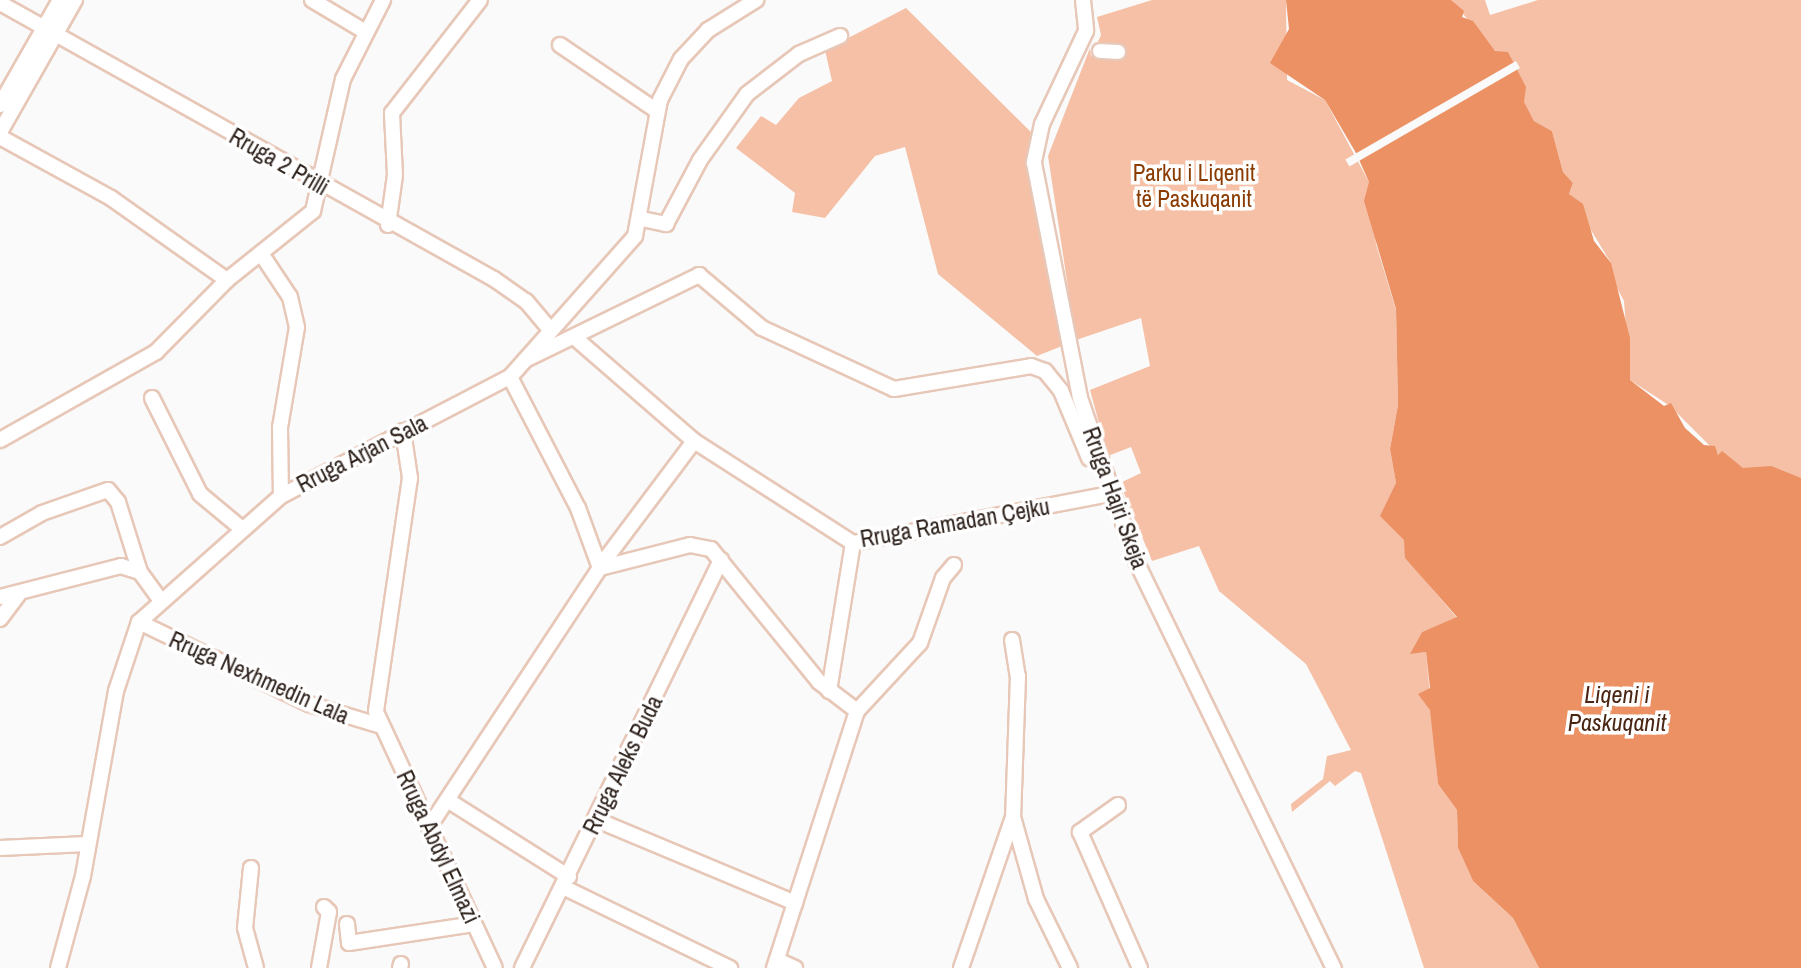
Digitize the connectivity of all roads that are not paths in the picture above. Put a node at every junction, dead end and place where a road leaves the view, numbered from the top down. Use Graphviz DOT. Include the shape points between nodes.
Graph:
graph roads {
  1 [pos="60,0"];
  2 [pos="75,0"];
  3 [pos="312,0"];
  4 [pos="383,0"];
  5 [pos="480,0"];
  6 [pos="756,0"];
  7 [pos="1083,0"];
  8 [pos="0,3"];
  9 [pos="364,30"];
  10 [pos="50,31"];
  11 [pos="839,36"];
  12 [pos="560,45"];
  13 [pos="1100,51"];
  14 [pos="1118,52"];
  15 [pos="0,105"];
  16 [pos="657,111"];
  17 [pos="0,135"];
  18 [pos="323,187"];
  19 [pos="642,219"];
  20 [pos="388,225"];
  21 [pos="262,255"];
  22 [pos="227,280"];
  23 [pos="550,330"];
  24 [pos="574,337"];
  25 [pos="525,360"];
  26 [pos="510,377"];
  27 [pos="152,398"];
  28 [pos="403,432"];
  29 [pos="0,440"];
  30 [pos="694,441"];
  31 [pos="1108,495"];
  32 [pos="281,496"];
  33 [pos="241,528"];
  34 [pos="0,537"];
  35 [pos="853,544"];
  36 [pos="722,560"];
  37 [pos="954,565"];
  38 [pos="600,568"];
  39 [pos="140,572"];
  40 [pos="18,595"];
  41 [pos="0,597"];
  42 [pos="159,598"];
  43 [pos="0,619"];
  44 [pos="139,622"];
  45 [pos="1012,640"];
  46 [pos="829,691"];
  47 [pos="857,710"];
  48 [pos="381,726"];
  49 [pos="449,801"];
  50 [pos="1118,805"];
  51 [pos="1013,817"];
  52 [pos="597,820"];
  53 [pos="429,827"];
  54 [pos="87,844"];
  55 [pos="0,848"];
  56 [pos="251,868"];
  57 [pos="566,882"];
  58 [pos="795,903"];
  59 [pos="324,907"];
  60 [pos="347,924"];
  61 [pos="474,924"];
  62 [pos="962,962"];
  63 [pos="775,964"];
  64 [pos="58,968"];
  65 [pos="256,968"];
  66 [pos="319,968"];
  67 [pos="495,968"];
  68 [pos="522,968"];
  69 [pos="730,968"];
  70 [pos="795,968"];
  71 [pos="974,968"];
  72 [pos="1070,968"];
  73 [pos="1140,968"];
  74 [pos="1334,968"];
  1 -- 10 [label="street"];
  2 -- 10 [label="street"];
  3 -- 9 [label="street"];
  4 -- 9 [label="street"];
  5 -- 20 [label="street" via="392,113 395,175"];
  6 -- 16 [label="street, Rruga Arjan Sala" via="694,42 668,80"];
  7 -- 31 [label="street, Rruga Hajri Skeja" via="1086,31 1042,124 1034,163 1069,354"];
  8 -- 10 [label="street, Rruga 2 Prilli"];
  9 -- 18 [label="street" via="334,110"];
  10 -- 15 [label="street"];
  10 -- 17 [label="street"];
  10 -- 18 [label="street, Rruga 2 Prilli"];
  11 -- 19 [label="street" via="799,54 747,94 700,159 666,224"];
  12 -- 16 [label="street"];
  13 -- 14 [label="street"];
  16 -- 19 [label="street, Rruga Arjan Sala"];
  17 -- 22 [label="street" via="111,198"];
  18 -- 20 [label="street, Rruga 2 Prilli"];
  18 -- 21 [label="street" via="313,211"];
  19 -- 23 [label="street, Rruga Arjan Sala" via="612,269"];
  20 -- 23 [label="street, Rruga 2 Prilli" via="514,292"];
  21 -- 22 [label="street"];
  21 -- 32 [label="street" via="290,297 297,327 276,467"];
  22 -- 29 [label="street" via="156,352"];
  23 -- 25 [label="street, Rruga Arjan Sala"];
  24 -- 25 [label="street"];
  24 -- 30 [label="street, Rruga Ramadan Çejku"];
  24 -- 31 [label="street" via="699,275 762,328 894,388 1031,366 1054,377"];
  25 -- 26 [label="street, Rruga Arjan Sala"];
  26 -- 28 [label="street, Rruga Arjan Sala"];
  26 -- 38 [label="street" via="578,508"];
  27 -- 33 [label="street" via="200,494"];
  28 -- 32 [label="street, Rruga Arjan Sala"];
  28 -- 48 [label="street, Rruga Abdyl Elmazi" via="410,478 375,698"];
  30 -- 35 [label="street, Rruga Ramadan Çejku"];
  30 -- 38 [label="street"];
  31 -- 35 [label="street, Rruga Ramadan Çejku"];
  31 -- 74 [label="street, Rruga Hajri Skeja"];
  32 -- 33 [label="street, Rruga Arjan Sala"];
  33 -- 42 [label="street, Rruga Arjan Sala"];
  34 -- 39 [label="street" via="42,513 108,491 118,502"];
  35 -- 46 [label="street"];
  36 -- 38 [label="street" via="711,549 690,545"];
  36 -- 46 [label="street"];
  36 -- 52 [label="street, Rruga Aleks Buda"];
  37 -- 47 [label="street" via="939,586 920,643"];
  38 -- 49 [label="street"];
  39 -- 40 [label="street" via="104,568"];
  39 -- 42 [label="street"];
  40 -- 41 [label="street"];
  40 -- 43 [label="street"];
  42 -- 44 [label="street, Rruga Arjan Sala"];
  44 -- 48 [label="street, Rruga Nexhmedin Lala" via="309,704"];
  44 -- 54 [label="street, Rruga Arjan Sala" via="118,682"];
  45 -- 51 [label="street" via="1018,676"];
  46 -- 47 [label="street"];
  47 -- 58 [label="street"];
  48 -- 53 [label="street, Rruga Abdyl Elmazi"];
  49 -- 53 [label="street"];
  49 -- 57 [label="street"];
  50 -- 73 [label="street" via="1080,832"];
  51 -- 62 [label="street"];
  51 -- 72 [label="street" via="1036,899"];
  52 -- 57 [label="street, Rruga Aleks Buda"];
  52 -- 58 [label="street"];
  53 -- 61 [label="street, Rruga Abdyl Elmazi"];
  54 -- 55 [label="street"];
  54 -- 64 [label="street, Rruga Arjan Sala"];
  56 -- 65 [label="street" via="245,928"];
  57 -- 68 [label="street, Rruga Aleks Buda"];
  57 -- 69 [label="street"];
  58 -- 63 [label="street"];
  59 -- 66 [label="street" via="329,912"];
  60 -- 61 [label="street" via="349,943"];
  61 -- 67 [label="street, Rruga Abdyl Elmazi"];
  62 -- 71 [label="street"];
  63 -- 70 [label="street"];
}
